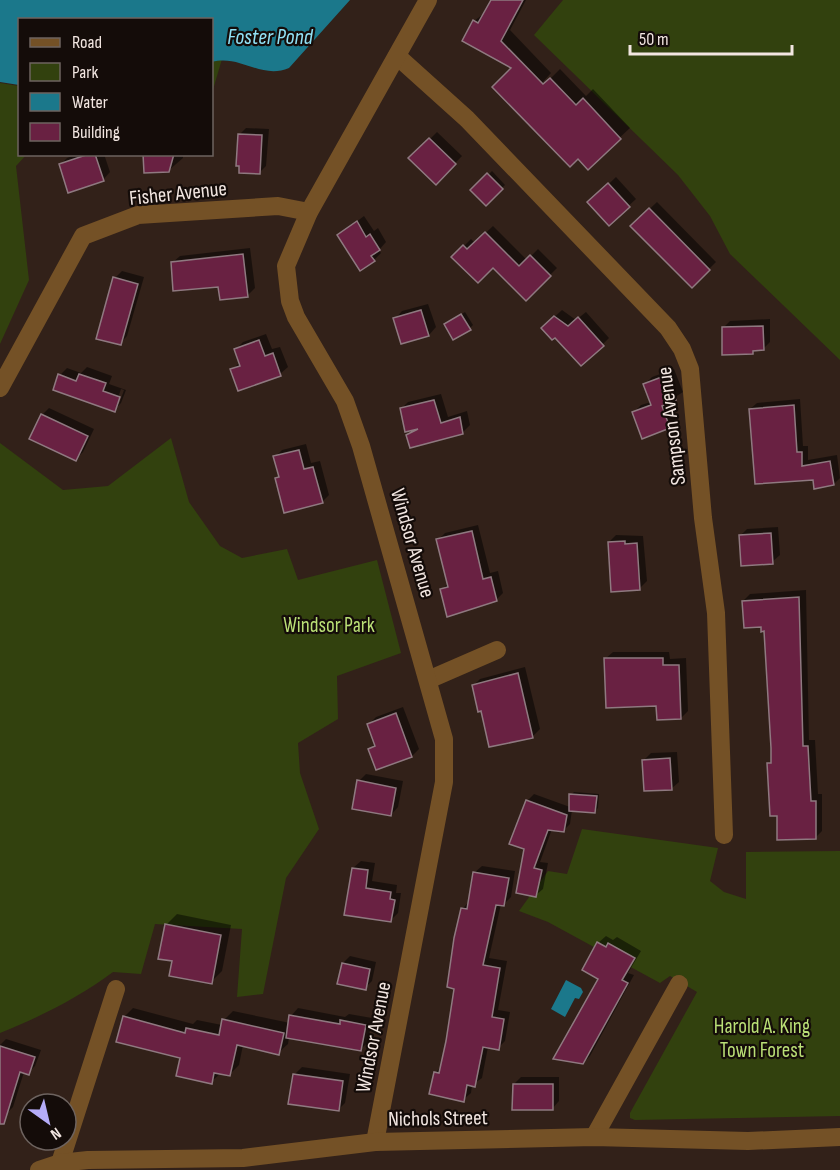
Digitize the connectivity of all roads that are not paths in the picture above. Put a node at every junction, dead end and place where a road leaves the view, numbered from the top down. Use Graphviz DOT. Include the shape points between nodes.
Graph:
graph roads {
  1 [pos="428,0"];
  2 [pos="397,56"];
  3 [pos="309,212"];
  4 [pos="0,388"];
  5 [pos="497,650"];
  6 [pos="428,680"];
  7 [pos="724,835"];
  8 [pos="679,984"];
  9 [pos="116,989"];
  10 [pos="594,1137"];
  11 [pos="840,1137"];
  12 [pos="375,1142"];
  13 [pos="60,1163"];
  14 [pos="39,1170"];
  1 -- 2 [label="street, Windsor Avenue"];
  2 -- 3 [label="street, Windsor Avenue"];
  2 -- 7 [label="street, Sampson Avenue" via="467,119 668,328 682,349 694,395 703,518 716,613"];
  3 -- 4 [label="street, Fisher Avenue" via="278,206 138,215 83,236"];
  3 -- 6 [label="street, Windsor Avenue" via="286,266 290,301 352,419"];
  5 -- 6 [label="street"];
  6 -- 12 [label="street, Windsor Avenue" via="444,739 444,782"];
  8 -- 10 [label="street"];
  9 -- 13 [label="street"];
  10 -- 11 [label="street, Nichols Street" via="748,1141"];
  10 -- 12 [label="street, Nichols Street"];
  12 -- 13 [label="street, Nichols Street" via="243,1158"];
  13 -- 14 [label="street, Nichols Street"];
}
